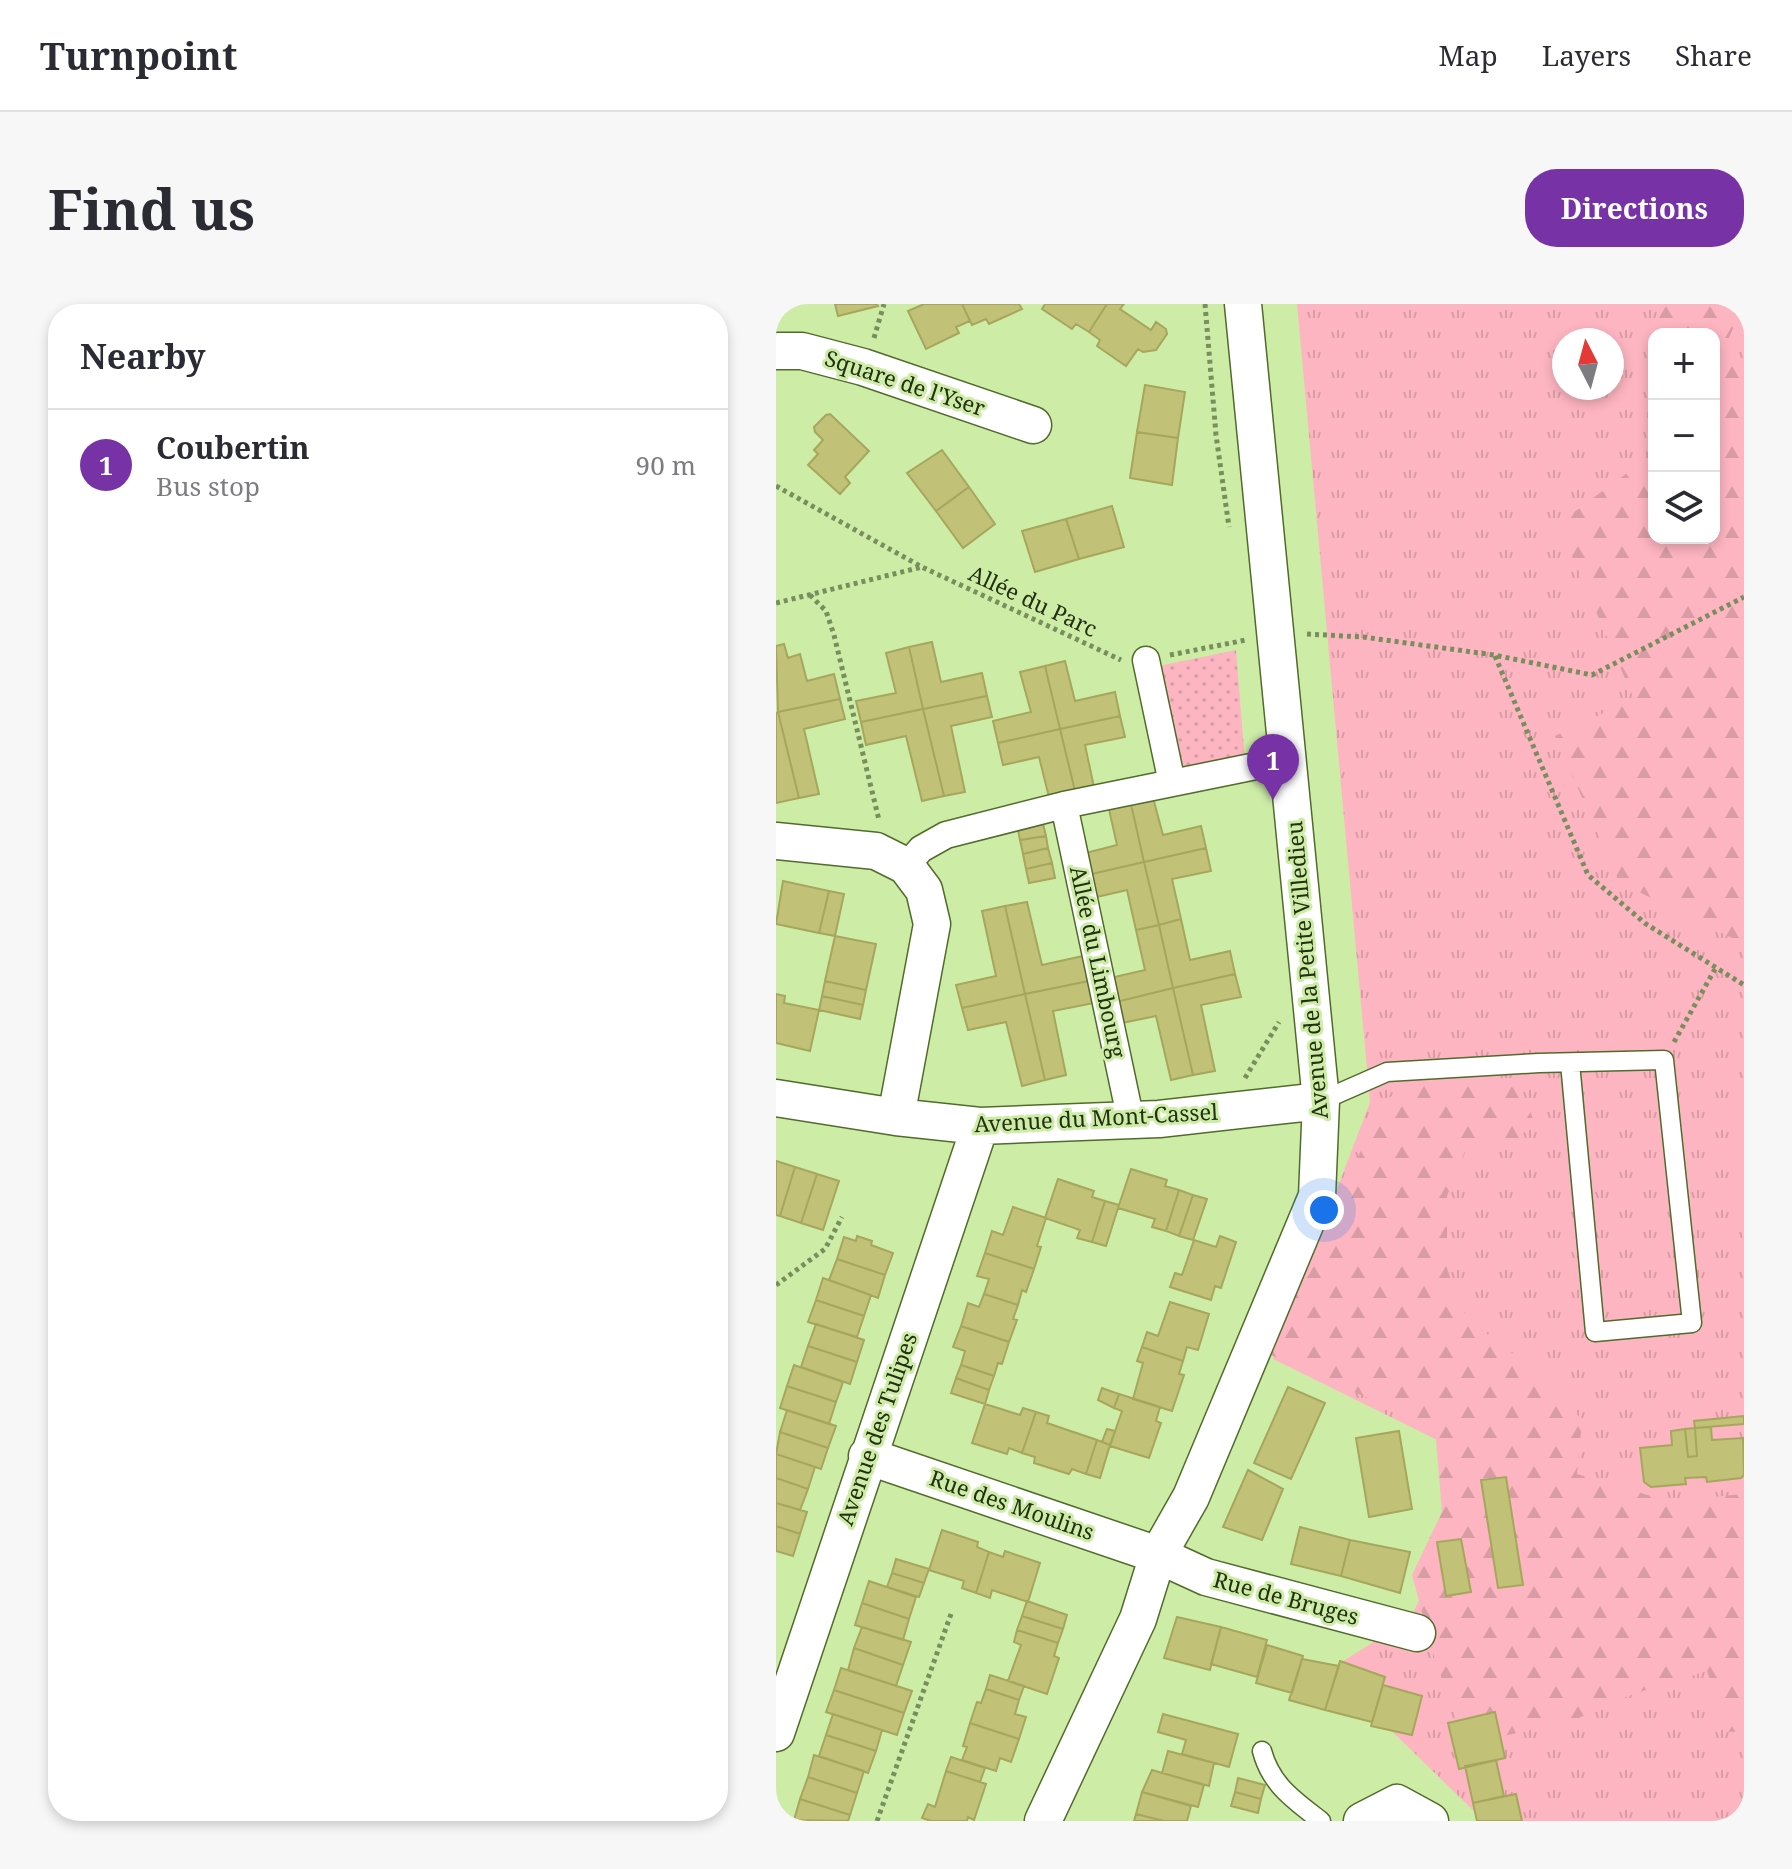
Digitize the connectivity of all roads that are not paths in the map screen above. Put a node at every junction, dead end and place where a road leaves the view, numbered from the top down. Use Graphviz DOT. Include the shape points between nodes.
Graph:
graph roads {
  1 [pos="1243,304"];
  2 [pos="776,351"];
  3 [pos="1033,425"];
  4 [pos="1146,660"];
  5 [pos="1256,766"];
  6 [pos="1172,783"];
  7 [pos="1064,805"];
  8 [pos="776,841"];
  9 [pos="891,859"];
  10 [pos="1570,1063"];
  11 [pos="776,1098"];
  12 [pos="1321,1101"];
  13 [pos="896,1117"];
  14 [pos="1131,1121"];
  15 [pos="980,1126"];
  16 [pos="867,1456"];
  17 [pos="1158,1555"];
  18 [pos="1417,1633"];
  19 [pos="776,1733"];
  20 [pos="1262,1751"];
  21 [pos="1043,1821"];
  22 [pos="1321,1821"];
  23 [pos="1362,1821"];
  24 [pos="1430,1821"];
  1 -- 12 [label="street, Avenue de la Petite Villedieu" via="1260,636"];
  2 -- 3 [label="street, Square de l'Yser" via="802,351 863,367"];
  4 -- 6 [label="street"];
  5 -- 6 [label="street"];
  6 -- 7 [label="street"];
  7 -- 9 [label="street" via="946,835"];
  7 -- 14 [label="street, Allée du Limbourg"];
  8 -- 9 [label="street"];
  9 -- 13 [label="street" via="924,890 932,924"];
  10 -- 10 [label="lane" via="1664,1060 1692,1323 1595,1332"];
  10 -- 12 [label="lane" via="1387,1072"];
  11 -- 13 [label="street, Avenue du Mont-Cassel"];
  12 -- 14 [label="street, Avenue du Mont-Cassel"];
  12 -- 17 [label="street, Avenue de la Petite Villedieu" via="1317,1196 1191,1497"];
  13 -- 15 [label="street, Avenue du Mont-Cassel"];
  14 -- 15 [label="street, Avenue du Mont-Cassel"];
  15 -- 16 [label="street, Avenue des Tulipes"];
  16 -- 17 [label="street, Rue des Moulins"];
  16 -- 19 [label="street, Avenue des Tulipes"];
  17 -- 18 [label="street, Rue de Bruges" via="1206,1577"];
  17 -- 21 [label="street, Avenue de la Petite Villedieu" via="1138,1619"];
  20 -- 22 [label="lane" via="1276,1781"];
  23 -- 24 [label="street" via="1397,1803"];
}
